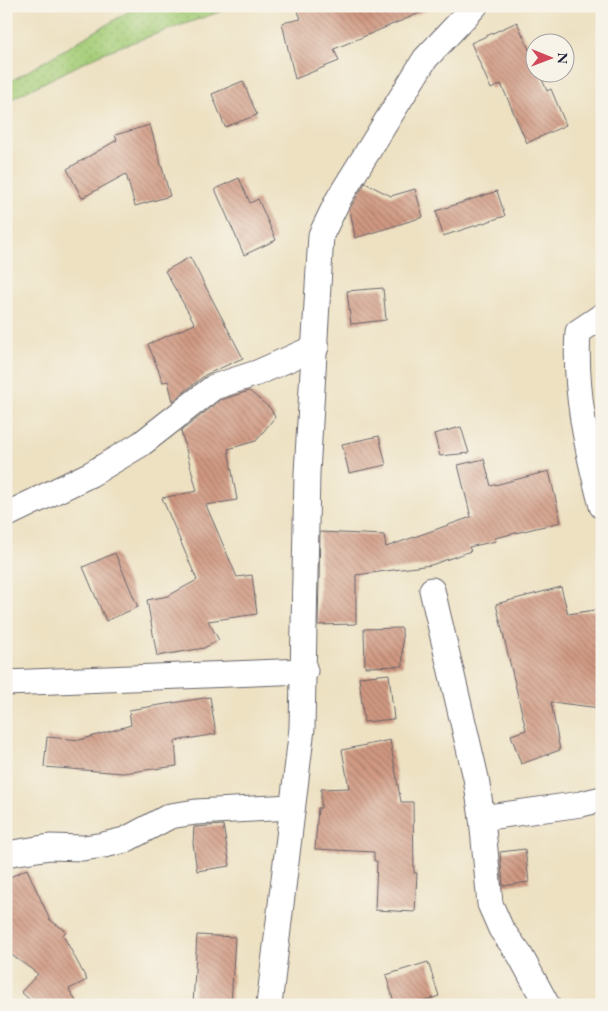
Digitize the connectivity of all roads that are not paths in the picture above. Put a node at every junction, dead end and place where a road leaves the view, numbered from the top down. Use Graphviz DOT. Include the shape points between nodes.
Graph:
graph roads {
  1 [pos="475,6"];
  2 [pos="602,316"];
  3 [pos="316,347"];
  4 [pos="602,506"];
  5 [pos="6,515"];
  6 [pos="432,590"];
  7 [pos="305,671"];
  8 [pos="6,683"];
  9 [pos="602,799"];
  10 [pos="292,807"];
  11 [pos="482,818"];
  12 [pos="6,854"];
  13 [pos="269,1005"];
  14 [pos="547,1005"];
  1 -- 3 [label="street" via="425,59 339,198 321,235"];
  2 -- 4 [label="street" via="578,332 576,352 590,459"];
  3 -- 5 [label="street" via="257,373 214,387 141,444 91,474"];
  3 -- 7 [label="street" via="307,473"];
  6 -- 11 [label="street" via="457,692"];
  7 -- 8 [label="street"];
  7 -- 10 [label="street"];
  9 -- 11 [label="street"];
  10 -- 12 [label="street" via="170,816 125,840 104,845 50,847"];
  10 -- 13 [label="street"];
  11 -- 14 [label="street" via="490,904 501,929 520,955"];
}
